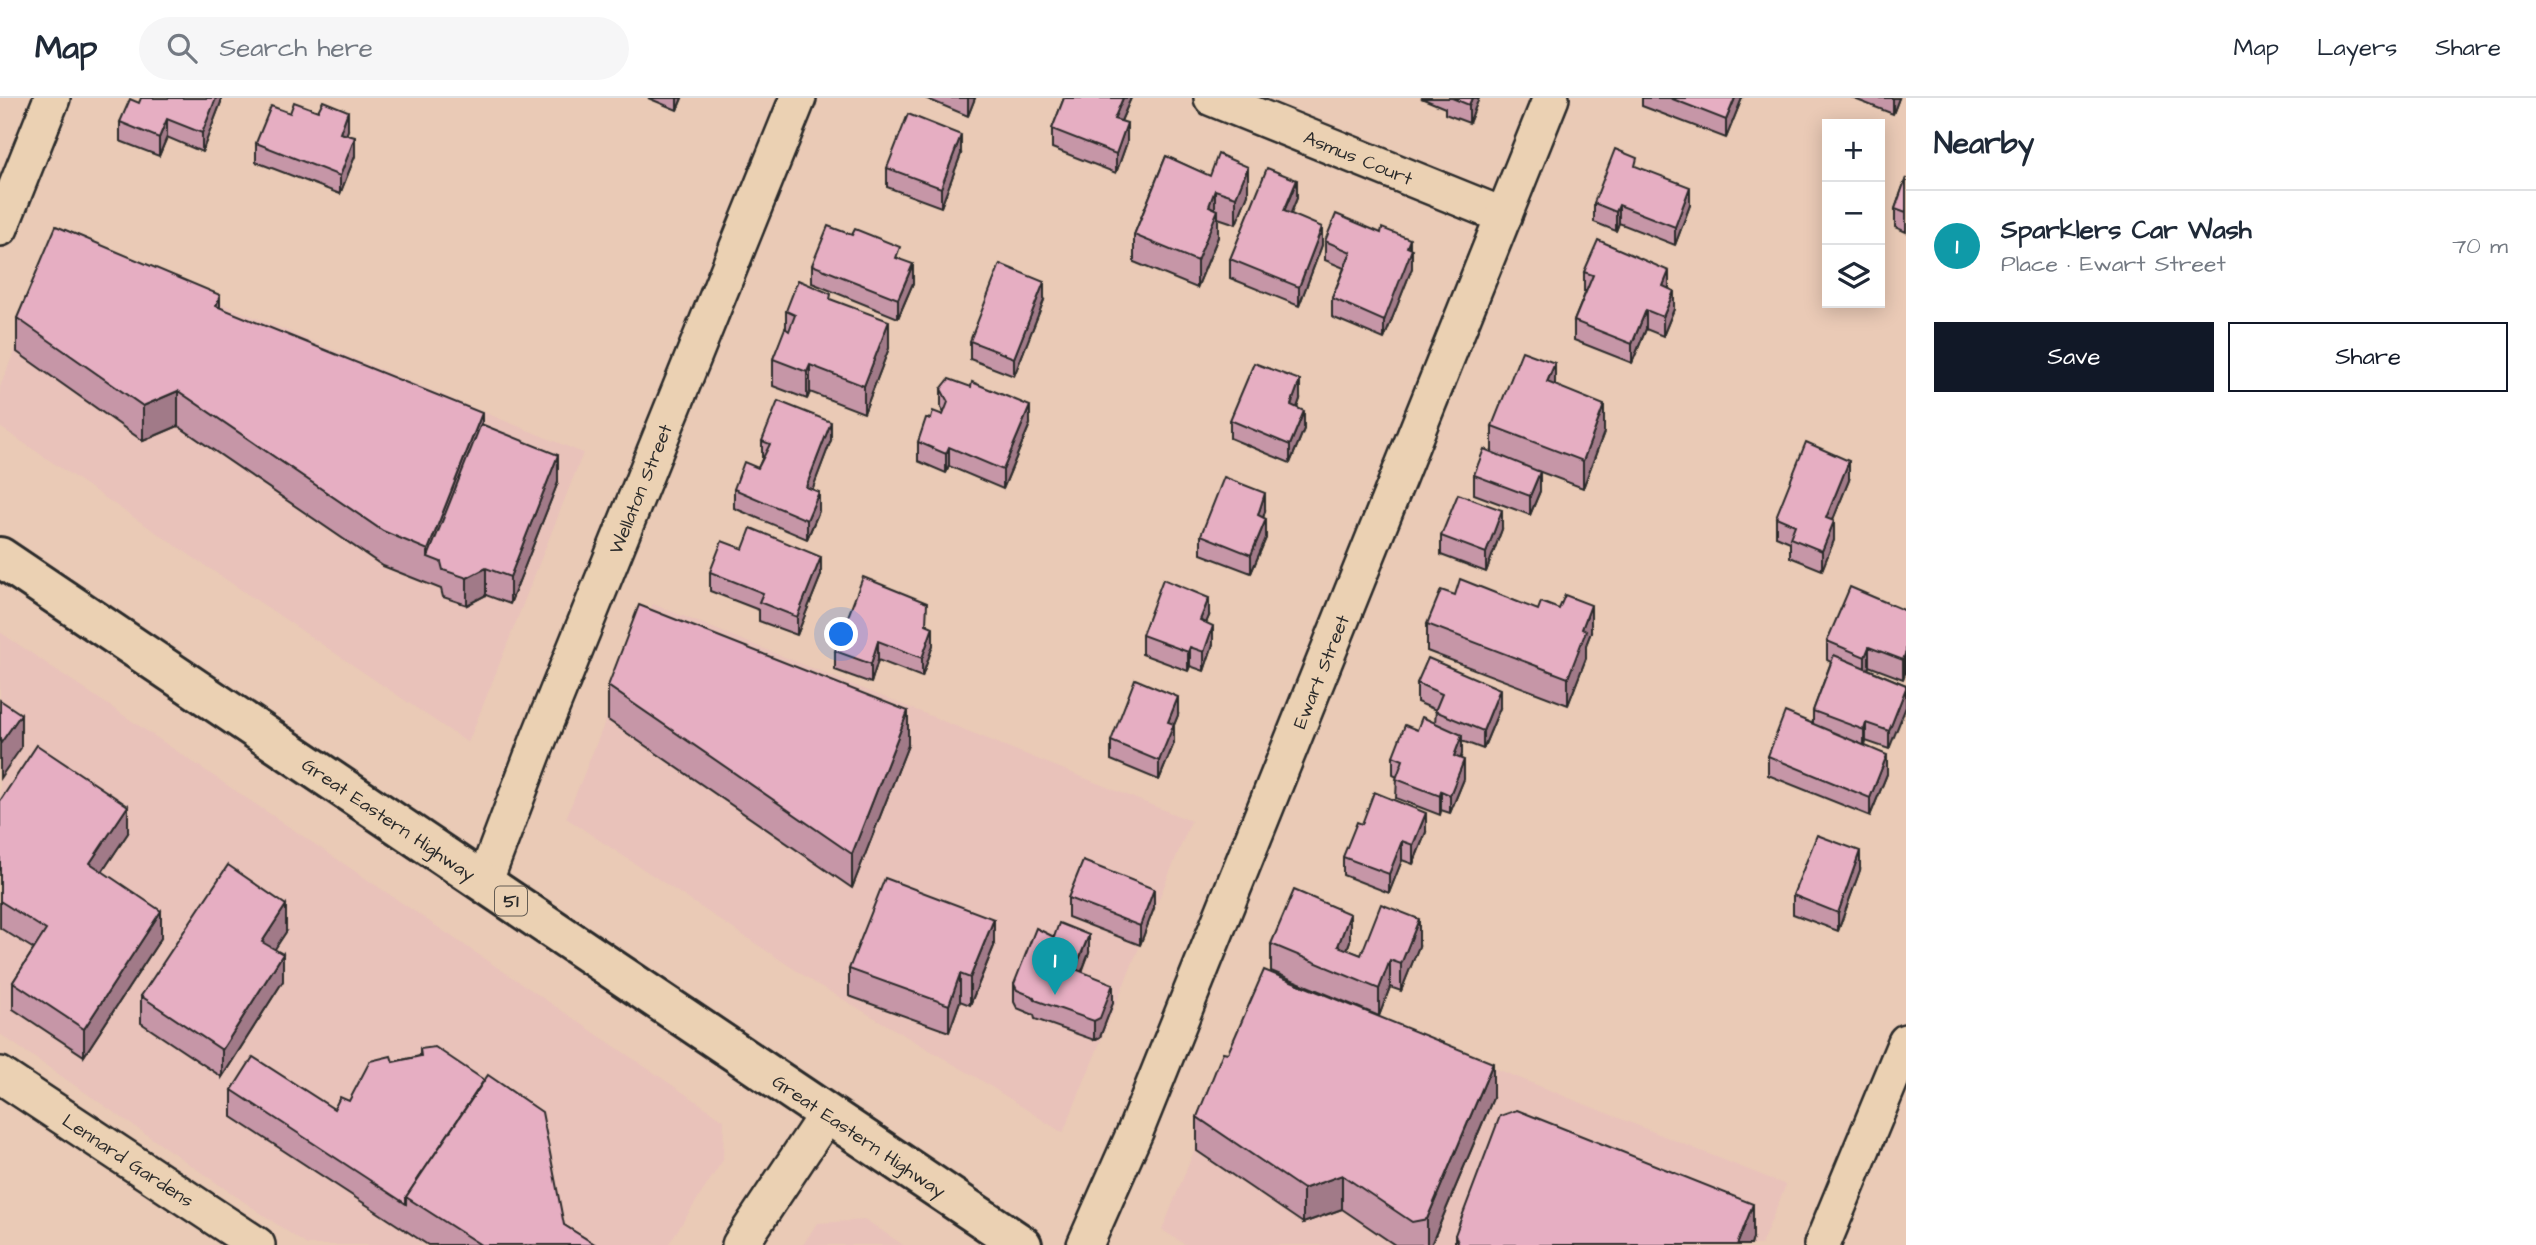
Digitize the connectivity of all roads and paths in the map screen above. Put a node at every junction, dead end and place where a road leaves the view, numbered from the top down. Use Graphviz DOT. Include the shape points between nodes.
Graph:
graph roads {
  1 [pos="52,98"];
  2 [pos="798,98"];
  3 [pos="1212,98"];
  4 [pos="1552,98"];
  5 [pos="1504,216"];
  6 [pos="0,228"];
  7 [pos="0,557"];
  8 [pos="484,883"];
  9 [pos="1906,1042"];
  10 [pos="0,1075"];
  11 [pos="827,1114"];
  12 [pos="257,1245"];
  13 [pos="740,1245"];
  14 [pos="1022,1245"];
  15 [pos="1085,1245"];
  16 [pos="1822,1245"];
  1 -- 6 [label="street"];
  2 -- 8 [label="street, Wellaton Street"];
  3 -- 5 [label="street, Asmus Court"];
  4 -- 5 [label="street, Ewart Street"];
  5 -- 15 [label="street, Ewart Street" via="1135,1132"];
  7 -- 8 [label="highway, Great Eastern Highway / 51"];
  8 -- 11 [label="highway, Great Eastern Highway / 51"];
  9 -- 16 [label="street"];
  10 -- 12 [label="street, Lennard Gardens"];
  11 -- 13 [label="street"];
  11 -- 14 [label="highway, Great Eastern Highway / 51"];
}
